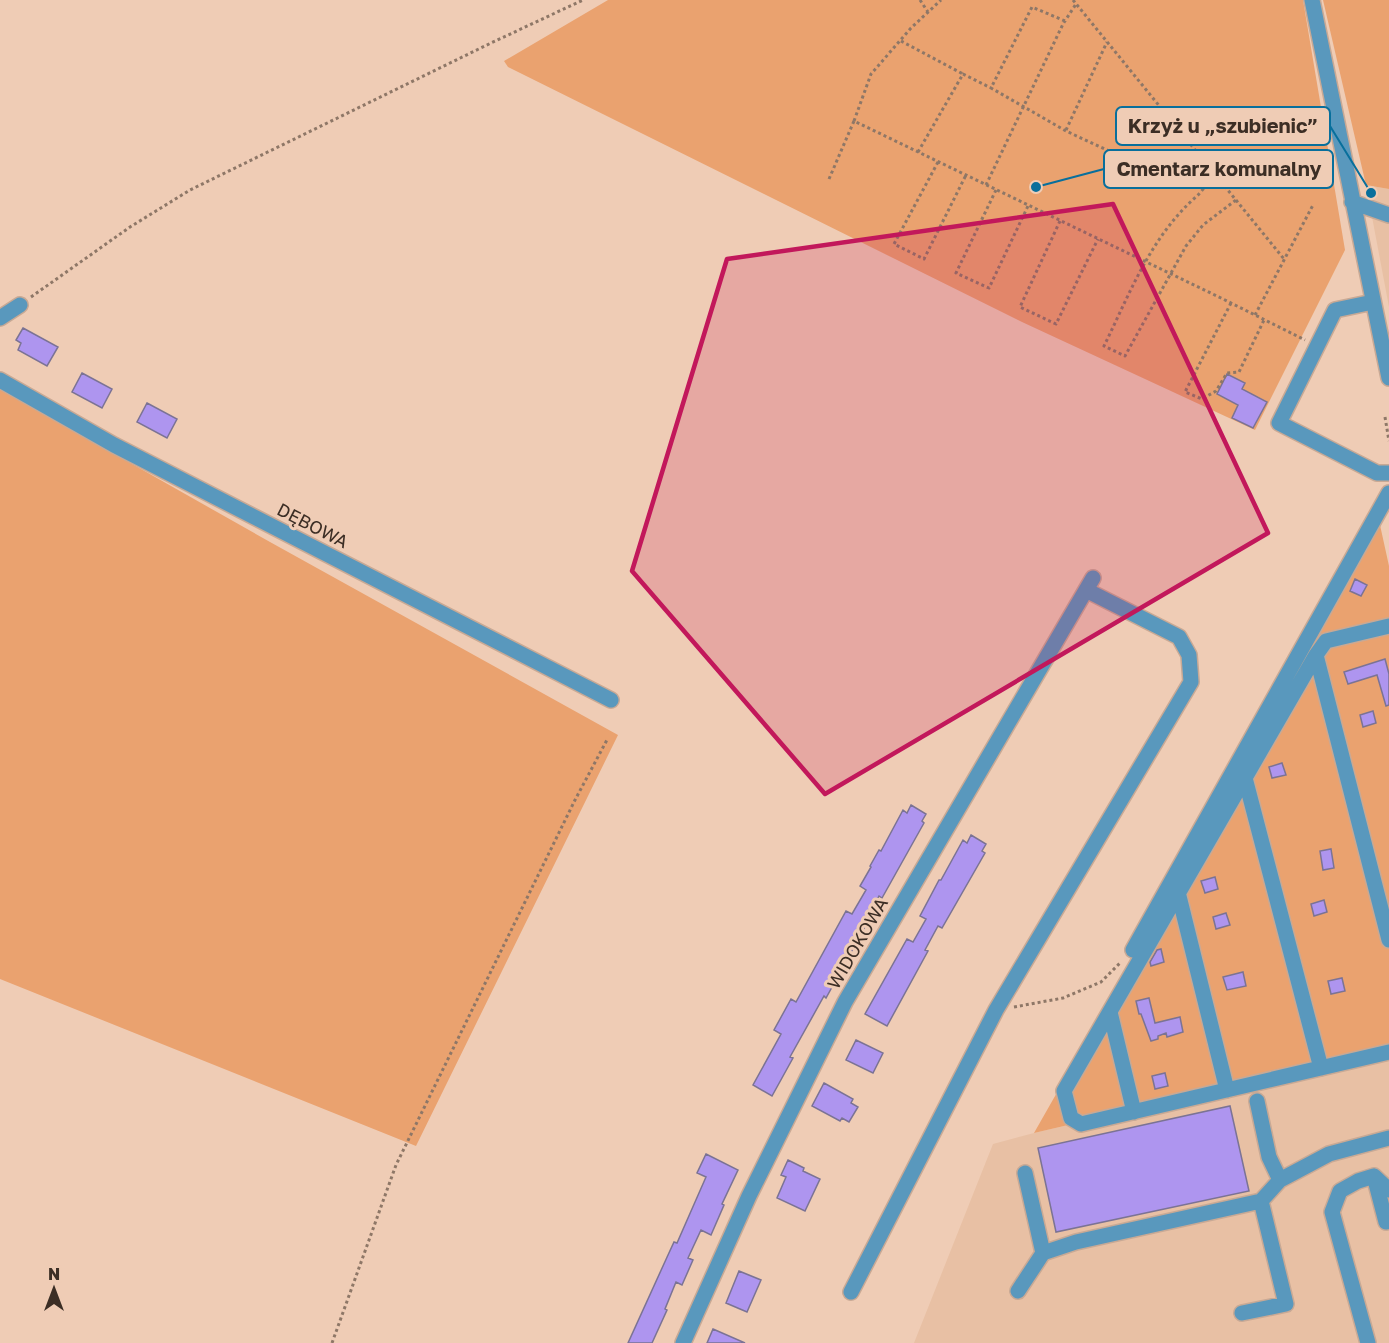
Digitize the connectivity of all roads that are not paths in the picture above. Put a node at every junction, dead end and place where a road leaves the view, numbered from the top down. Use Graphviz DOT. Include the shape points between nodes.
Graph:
graph roads {
  1 [pos="1312,0"];
  2 [pos="1352,202"];
  3 [pos="1389,216"];
  4 [pos="1373,302"];
  5 [pos="20,305"];
  6 [pos="0,318"];
  7 [pos="1389,378"];
  8 [pos="0,380"];
  9 [pos="1389,473"];
  10 [pos="1389,493"];
  11 [pos="1389,626"];
  12 [pos="1316,655"];
  13 [pos="611,700"];
  14 [pos="1245,778"];
  15 [pos="1179,892"];
  16 [pos="1389,940"];
  17 [pos="1132,950"];
  18 [pos="1110,1011"];
  19 [pos="1389,1052"];
  20 [pos="1321,1068"];
  21 [pos="1227,1090"];
  22 [pos="1257,1101"];
  23 [pos="1134,1112"];
  24 [pos="1389,1138"];
  25 [pos="1025,1173"];
  26 [pos="1374,1176"];
  27 [pos="1280,1180"];
  28 [pos="1389,1190"];
  29 [pos="1261,1201"];
  30 [pos="1386,1222"];
  31 [pos="1043,1253"];
  32 [pos="1018,1291"];
  33 [pos="851,1292"];
  34 [pos="1242,1313"];
  35 [pos="683,1343"];
  36 [pos="1368,1343"];
  1 -- 2 [label="street"];
  2 -- 3 [label="street"];
  2 -- 4 [label="street"];
  4 -- 7 [label="street"];
  4 -- 9 [label="street" via="1335,310 1279,423 1377,473"];
  5 -- 6 [label="street"];
  8 -- 13 [label="street, DĘBOWA" via="114,446"];
  10 -- 17 [label="street"];
  11 -- 12 [label="street" via="1326,641"];
  12 -- 14 [label="street"];
  12 -- 16 [label="street"];
  14 -- 15 [label="street"];
  14 -- 20 [label="street"];
  15 -- 18 [label="street"];
  15 -- 21 [label="street"];
  18 -- 23 [label="street"];
  18 -- 23 [label="street" via="1064,1091 1066,1100 1071,1118 1081,1124"];
  19 -- 20 [label="street"];
  20 -- 21 [label="street"];
  21 -- 23 [label="street"];
  22 -- 27 [label="street" via="1269,1157"];
  24 -- 27 [label="street" via="1329,1154"];
  25 -- 31 [label="street"];
  26 -- 28 [label="street"];
  26 -- 30 [label="street"];
  26 -- 36 [label="street" via="1340,1191 1332,1212"];
  27 -- 29 [label="street"];
  29 -- 31 [label="street" via="1076,1242"];
  29 -- 34 [label="street" via="1286,1304"];
  31 -- 32 [label="street"];
  33 -- 35 [label="street, WIDOKOWA" via="996,1010 1191,682 1189,655 1179,637 1090,584 844,1002 749,1196"];
}
